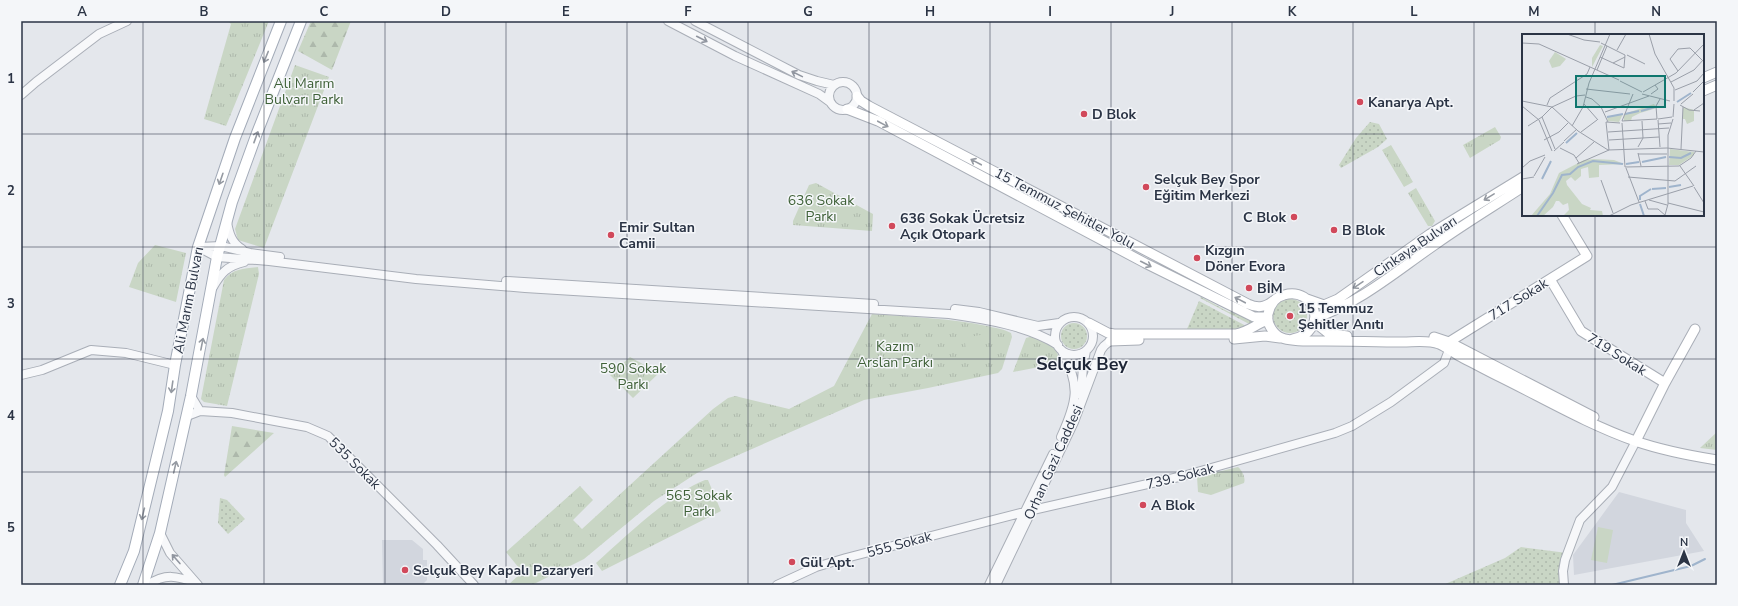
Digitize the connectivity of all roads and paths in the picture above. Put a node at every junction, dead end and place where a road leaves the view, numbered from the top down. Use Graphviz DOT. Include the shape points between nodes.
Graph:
graph roads {
  1 [pos="127,21"];
  2 [pos="281,21"];
  3 [pos="301,21"];
  4 [pos="668,21"];
  5 [pos="695,21"];
  6 [pos="1717,72"];
  7 [pos="1704,78"];
  8 [pos="1717,84"];
  9 [pos="834,85"];
  10 [pos="1704,91"];
  11 [pos="21,95"];
  12 [pos="857,96"];
  13 [pos="830,102"];
  14 [pos="847,109"];
  15 [pos="1522,178"];
  16 [pos="1522,188"];
  17 [pos="1563,216"];
  18 [pos="227,222"];
  19 [pos="220,246"];
  20 [pos="198,247"];
  21 [pos="252,256"];
  22 [pos="217,257"];
  23 [pos="1550,279"];
  24 [pos="212,288"];
  25 [pos="1305,298"];
  26 [pos="1275,299"];
  27 [pos="1268,318"];
  28 [pos="1314,320"];
  29 [pos="1059,323"];
  30 [pos="1089,323"];
  31 [pos="1695,329"];
  32 [pos="1281,338"];
  33 [pos="1293,340"];
  34 [pos="1110,341"];
  35 [pos="1449,346"];
  36 [pos="1060,348"];
  37 [pos="1088,349"];
  38 [pos="175,365"];
  39 [pos="21,375"];
  40 [pos="1664,383"];
  41 [pos="191,396"];
  42 [pos="1080,405"];
  43 [pos="200,410"];
  44 [pos="187,416"];
  45 [pos="1637,439"];
  46 [pos="1717,455"];
  47 [pos="1717,460"];
  48 [pos="1028,512"];
  49 [pos="160,533"];
  50 [pos="197,584"];
  51 [pos="120,585"];
  52 [pos="143,585"];
  53 [pos="148,585"];
  54 [pos="474,585"];
  55 [pos="777,585"];
  56 [pos="989,585"];
  57 [pos="996,585"];
  58 [pos="1564,585"];
  1 -- 11 [label="street" via="99,34"];
  2 -- 20 [label="main road, Ali Marım Bulvarı, one-way" via="235,138"];
  18 -- 3 [label="main road, Ali Marım Bulvarı, one-way" via="257,133"];
  4 -- 13 [label="street, one-way" via="735,56 819,94"];
  9 -- 5 [label="street, one-way" via="799,75"];
  6 -- 7 [label="main road"];
  8 -- 10 [label="main road"];
  9 -- 12 [label="street" via="838,82 847,82 854,88"];
  9 -- 13 [label="street" via="829,93"];
  12 -- 14 [label="street" via="854,104"];
  26 -- 12 [label="main road, 15 Temmuz Şehitler Yolu, one-way" via="1263,307 1248,304 866,104"];
  13 -- 14 [label="street" via="837,109"];
  14 -- 27 [label="main road, 15 Temmuz Şehitler Yolu, one-way" via="878,121 1145,263 1254,317"];
  15 -- 25 [label="main road, Cinkaya Bulvarı, one-way" via="1430,234 1328,304"];
  16 -- 28 [label="main road, Cinkaya Bulvarı" via="1355,300"];
  17 -- 23 [label="main road, 717 Sokak" via="1587,256"];
  18 -- 19 [label="main road, Ali Marım Bulvarı"];
  18 -- 21 [label="street" via="232,240"];
  19 -- 20 [label="street"];
  19 -- 21 [label="street"];
  19 -- 22 [label="main road, Ali Marım Bulvarı"];
  20 -- 22 [label="street"];
  20 -- 38 [label="main road, Ali Marım Bulvarı"];
  21 -- 22 [label="street"];
  21 -- 24 [label="street" via="227,268"];
  21 -- 29 [label="street" via="526,282 954,309 979,312 1038,326"];
  21 -- 36 [label="street" via="416,279 949,314 1032,331"];
  22 -- 24 [label="main road, Ali Marım Bulvarı"];
  23 -- 35 [label="main road, 717 Sokak"];
  23 -- 40 [label="main road, 719 Sokak" via="1581,331"];
  41 -- 24 [label="main road, Ali Marım Bulvarı, one-way"];
  25 -- 26 [label="main road" via="1292,293"];
  25 -- 28 [label="main road" via="1313,309"];
  26 -- 27 [label="main road"];
  27 -- 30 [label="main road" via="1247,331 1236,334 1114,334"];
  27 -- 32 [label="main road" via="1274,333"];
  28 -- 33 [label="main road" via="1307,334"];
  28 -- 35 [label="main road" via="1332,335 1433,337"];
  29 -- 30 [label="street" via="1069,317 1075,317"];
  29 -- 36 [label="street" via="1055,335"];
  30 -- 37 [label="street" via="1093,333"];
  31 -- 40 [label="main road"];
  32 -- 33 [label="main road"];
  32 -- 34 [label="main road" via="1264,336"];
  33 -- 35 [label="main road" via="1426,342"];
  34 -- 37 [label="street"];
  34 -- 42 [label="street, Orhan Gazi Caddesi" via="1101,350"];
  35 -- 45 [label="main road" via="1555,404"];
  35 -- 48 [label="street, 739. Sokak" via="1444,362 1391,402 1352,426 1335,433 1183,476"];
  36 -- 37 [label="street" via="1074,355"];
  36 -- 48 [label="street" via="1070,365 1075,387 1074,405"];
  37 -- 42 [label="street" via="1083,366"];
  38 -- 39 [label="street" via="126,353 91,350 42,370"];
  38 -- 51 [label="main road, Ali Marım Bulvarı, one-way" via="168,411 134,551"];
  40 -- 45 [label="main road"];
  41 -- 43 [label="street"];
  41 -- 44 [label="main road, Ali Marım Bulvarı"];
  42 -- 48 [label="street, Orhan Gazi Caddesi" via="1074,422"];
  43 -- 44 [label="street"];
  43 -- 54 [label="street, 535 Sokak" via="273,420 307,427 328,436"];
  49 -- 44 [label="main road, Ali Marım Bulvarı, one-way"];
  45 -- 46 [label="main road"];
  45 -- 47 [label="main road"];
  45 -- 58 [label="street" via="1612,487 1580,520 1562,571"];
  48 -- 55 [label="street, 555 Sokak" via="816,567"];
  48 -- 56 [label="street"];
  48 -- 57 [label="street, Orhan Gazi Caddesi"];
  50 -- 49 [label="street, one-way" via="170,553"];
  49 -- 52 [label="main road, Ali Marım Bulvarı"];
  50 -- 53 [label="street" via="171,576"];
}
